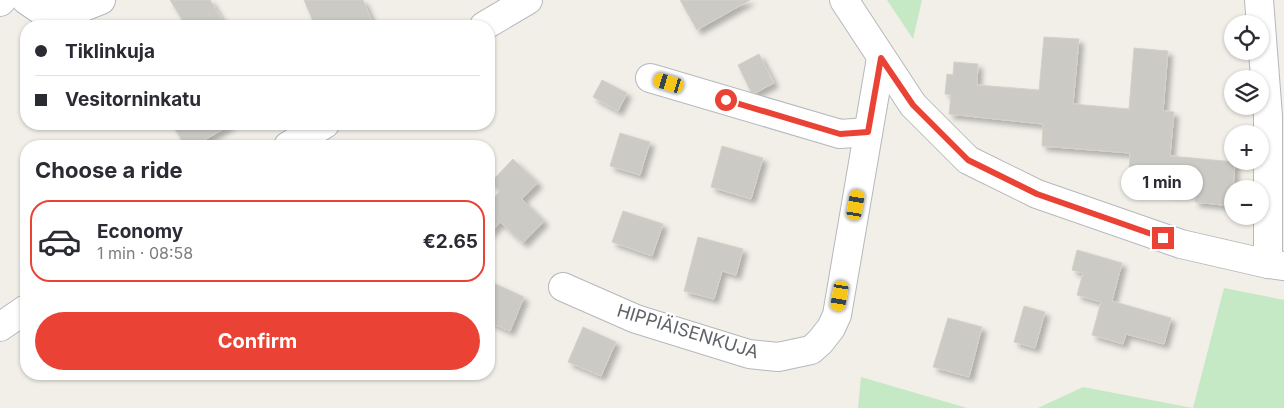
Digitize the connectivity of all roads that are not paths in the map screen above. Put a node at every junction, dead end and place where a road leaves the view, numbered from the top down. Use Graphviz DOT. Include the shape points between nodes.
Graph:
graph roads {
  1 [pos="26,0"];
  2 [pos="101,0"];
  3 [pos="528,0"];
  4 [pos="844,0"];
  5 [pos="1259,0"];
  6 [pos="494,20"];
  7 [pos="881,58"];
  8 [pos="650,78"];
  9 [pos="315,130"];
  10 [pos="868,132"];
  11 [pos="298,140"];
  12 [pos="1276,265"];
  13 [pos="563,287"];
  14 [pos="20,313"];
  15 [pos="0,327"];
  1 -- 2 [label="street" via="48,15"];
  3 -- 6 [label="street"];
  4 -- 7 [label="street"];
  5 -- 12 [label="street"];
  7 -- 10 [label="street, HIPPIÄISENKUJA"];
  7 -- 12 [label="street" via="913,105 968,160 1037,194 1181,244"];
  8 -- 10 [label="street" via="840,134"];
  9 -- 11 [label="street"];
  10 -- 13 [label="street, HIPPIÄISENKUJA" via="837,315 811,350 778,357 749,354 636,319"];
  14 -- 15 [label="street"];
}
